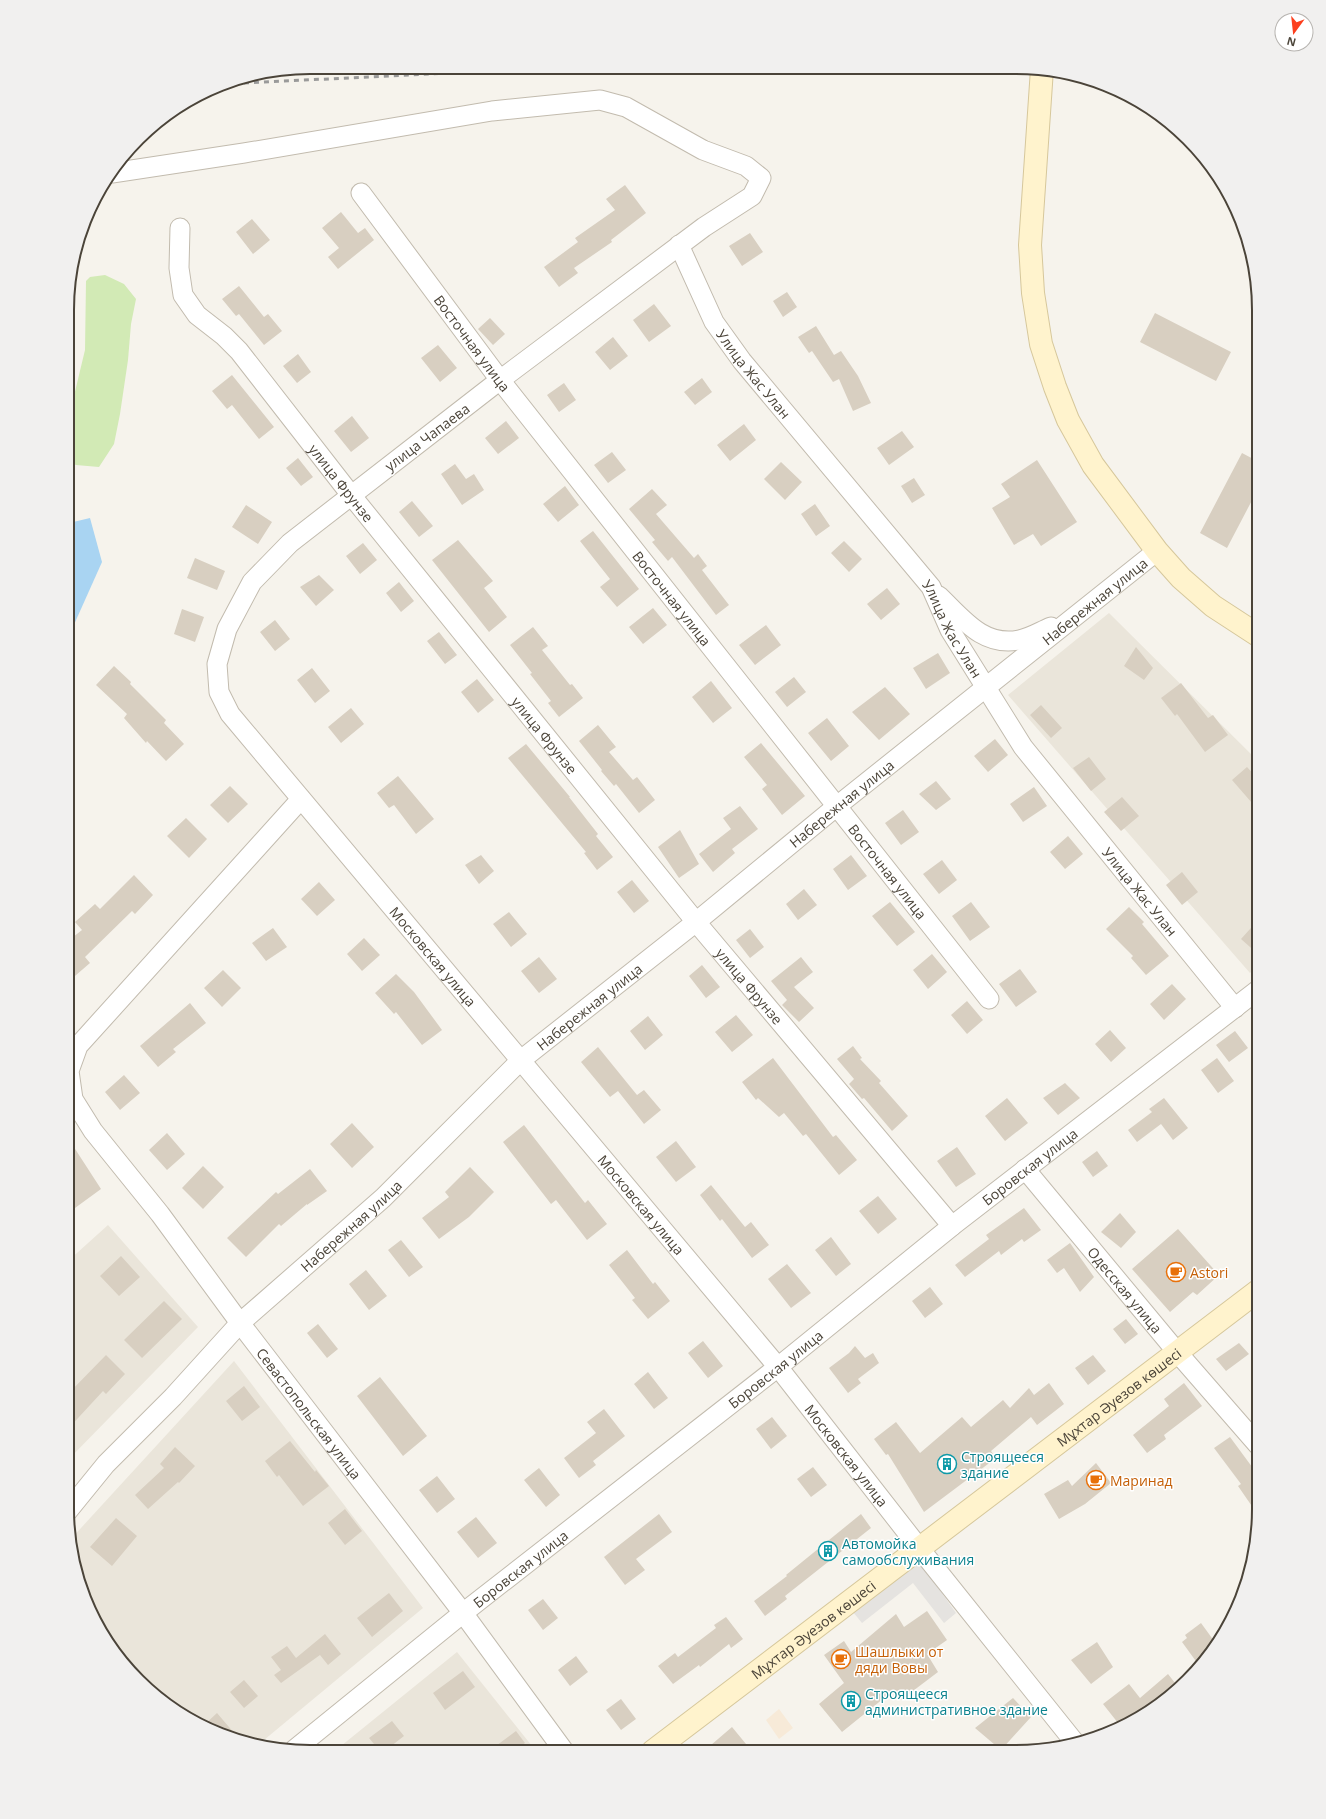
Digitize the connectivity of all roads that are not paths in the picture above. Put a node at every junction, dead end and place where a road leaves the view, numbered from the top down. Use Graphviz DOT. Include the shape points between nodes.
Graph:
graph roads {
  1 [pos="1042,76"];
  2 [pos="119,172"];
  3 [pos="362,193"];
  4 [pos="180,228"];
  5 [pos="679,245"];
  6 [pos="500,380"];
  7 [pos="351,495"];
  8 [pos="1157,551"];
  9 [pos="932,587"];
  10 [pos="1074,617"];
  11 [pos="1252,631"];
  12 [pos="217,664"];
  13 [pos="985,687"];
  14 [pos="301,799"];
  15 [pos="837,806"];
  16 [pos="696,922"];
  17 [pos="1252,995"];
  18 [pos="989,999"];
  19 [pos="1235,1008"];
  20 [pos="74,1057"];
  21 [pos="521,1060"];
  22 [pos="74,1101"];
  23 [pos="1025,1170"];
  24 [pos="952,1226"];
  25 [pos="1252,1295"];
  26 [pos="240,1324"];
  27 [pos="1177,1352"];
  28 [pos="778,1367"];
  29 [pos="1252,1438"];
  30 [pos="74,1503"];
  31 [pos="920,1549"];
  32 [pos="463,1613"];
  33 [pos="1071,1738"];
  34 [pos="301,1744"];
  35 [pos="560,1745"];
  36 [pos="661,1745"];
  1 -- 8 [label="main road" via="1030,245 1033,293 1041,344 1068,420 1093,465"];
  2 -- 5 [label="street, улица Чапаева" via="492,111 600,100 626,107 703,150 746,166 761,178 752,196"];
  3 -- 6 [label="street, Восточная улица"];
  4 -- 7 [label="street, улица Фрунзе" via="179,268 183,295 197,315 239,351"];
  5 -- 6 [label="street, улица Чапаева"];
  5 -- 9 [label="street, Улица Жас Улан" via="714,322 742,361"];
  6 -- 7 [label="street, улица Чапаева"];
  6 -- 15 [label="street, Восточная улица"];
  7 -- 12 [label="street, улица Чапаева" via="290,543 252,582 227,629"];
  7 -- 16 [label="street, улица Фрунзе"];
  8 -- 10 [label="street, Набережная улица"];
  8 -- 11 [label="main road" via="1181,578 1213,606"];
  9 -- 10 [label="street" via="963,620 984,637 1002,642 1021,640"];
  9 -- 13 [label="street, Улица Жас Улан" via="950,630"];
  10 -- 13 [label="street, Набережная улица"];
  12 -- 14 [label="street, Московская улица" via="219,692 230,714"];
  13 -- 15 [label="street, Набережная улица"];
  13 -- 19 [label="street, Улица Жас Улан" via="1023,747"];
  14 -- 20 [label="street, Севастопольская улица" via="78,1046"];
  14 -- 21 [label="street, Московская улица"];
  15 -- 16 [label="street, Набережная улица"];
  15 -- 18 [label="street, Восточная улица"];
  16 -- 21 [label="street, Набережная улица"];
  16 -- 24 [label="street, улица Фрунзе"];
  17 -- 19 [label="street, Боровская улица"];
  19 -- 23 [label="street, Боровская улица"];
  21 -- 26 [label="street, Набережная улица" via="383,1198"];
  21 -- 28 [label="street, Московская улица"];
  22 -- 26 [label="street, Севастопольская улица" via="93,1131 160,1214"];
  23 -- 24 [label="street, Боровская улица"];
  23 -- 27 [label="street, Одесская улица"];
  24 -- 28 [label="street, Боровская улица"];
  25 -- 27 [label="main road, Мұхтар Әуезов көшесі"];
  26 -- 30 [label="street, Набережная улица" via="173,1397 106,1464"];
  26 -- 32 [label="street, Севастопольская улица"];
  27 -- 29 [label="street, Одесская улица"];
  27 -- 31 [label="main road, Мұхтар Әуезов көшесі"];
  28 -- 31 [label="street, Московская улица"];
  28 -- 32 [label="street, Боровская улица"];
  31 -- 33 [label="street, Московская улица"];
  31 -- 36 [label="main road, Мұхтар Әуезов көшесі"];
  32 -- 34 [label="street, Боровская улица"];
  32 -- 35 [label="street, Севастопольская улица"];
}
